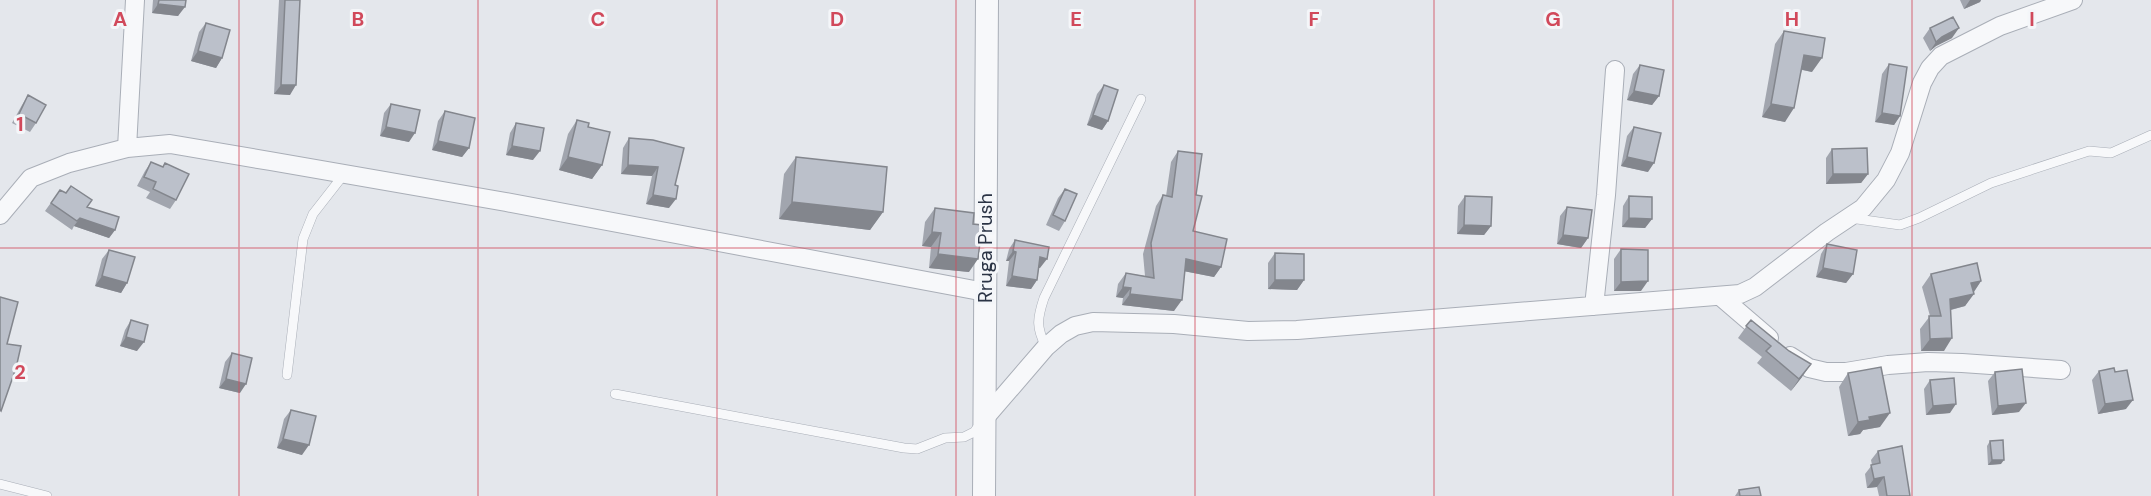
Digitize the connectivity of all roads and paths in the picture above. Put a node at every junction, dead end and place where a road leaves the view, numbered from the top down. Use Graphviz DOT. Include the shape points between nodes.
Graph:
graph roads {
  1 [pos="135,0"];
  2 [pos="987,0"];
  3 [pos="2073,0"];
  4 [pos="1615,70"];
  5 [pos="1141,99"];
  6 [pos="2151,135"];
  7 [pos="127,148"];
  8 [pos="345,173"];
  9 [pos="0,215"];
  10 [pos="1848,218"];
  11 [pos="985,292"];
  12 [pos="1720,296"];
  13 [pos="1594,306"];
  14 [pos="1046,347"];
  15 [pos="2061,370"];
  16 [pos="287,375"];
  17 [pos="615,394"];
  18 [pos="984,419"];
  19 [pos="0,484"];
  20 [pos="47,496"];
  21 [pos="984,496"];
  1 -- 7 [label="street"];
  2 -- 11 [label="street, Rruga Prush"];
  3 -- 10 [label="street" via="2000,26 1941,56 1922,83 1900,153 1886,180 1863,208"];
  4 -- 13 [label="street"];
  5 -- 14 [label="lane" via="1044,298 1038,317"];
  6 -- 10 [label="lane" via="2111,153 2090,151 1991,183 1900,225"];
  7 -- 8 [label="street" via="170,144"];
  7 -- 9 [label="street" via="30,178"];
  8 -- 11 [label="street"];
  8 -- 16 [label="lane" via="313,214 303,239"];
  10 -- 12 [label="street" via="1755,287 1740,294"];
  11 -- 18 [label="street, Rruga Prush"];
  12 -- 13 [label="street"];
  12 -- 15 [label="street" via="1785,353 1809,368 1826,372 1928,362"];
  13 -- 14 [label="street" via="1297,330 1093,322 1075,326"];
  14 -- 18 [label="street"];
  17 -- 18 [label="lane" via="917,449 945,438 964,437"];
  18 -- 21 [label="street, Rruga Prush"];
  19 -- 20 [label="lane"];
}
